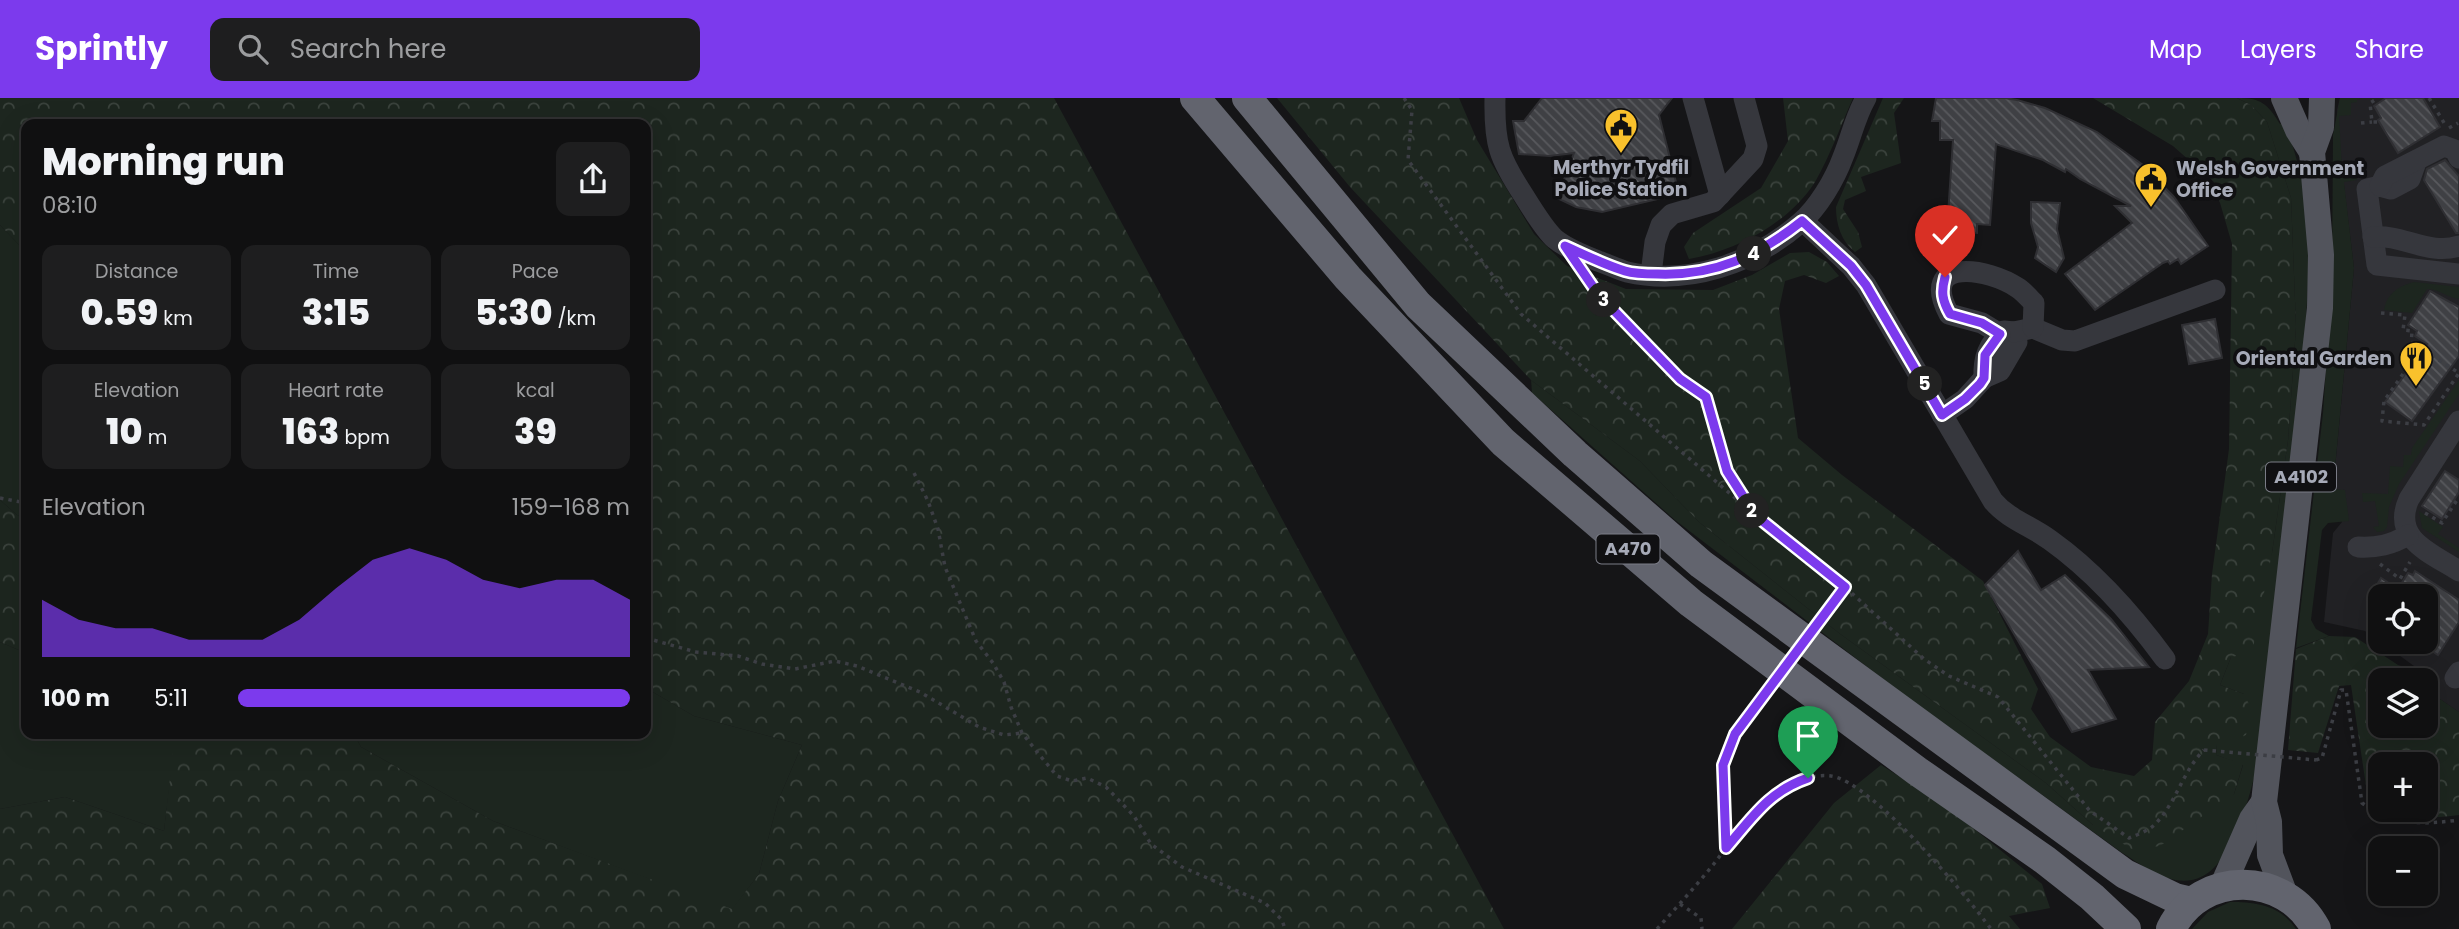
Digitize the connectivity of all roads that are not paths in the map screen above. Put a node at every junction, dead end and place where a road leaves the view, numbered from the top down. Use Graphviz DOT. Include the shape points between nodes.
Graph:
graph roads {
  1 [pos="1195,98"];
  2 [pos="1247,98"];
  3 [pos="1495,98"];
  4 [pos="1693,98"];
  5 [pos="1744,98"];
  6 [pos="1866,98"];
  7 [pos="2284,98"];
  8 [pos="2322,98"];
  9 [pos="2312,152"];
  10 [pos="2459,158"];
  11 [pos="1720,195"];
  12 [pos="1802,221"];
  13 [pos="2373,237"];
  14 [pos="2459,246"];
  15 [pos="1651,274"];
  16 [pos="2459,274"];
  17 [pos="2215,290"];
  18 [pos="1942,415"];
  19 [pos="2459,421"];
  20 [pos="2408,535"];
  21 [pos="2358,547"];
  22 [pos="2459,571"];
  23 [pos="2165,659"];
  24 [pos="2264,802"];
  25 [pos="2223,886"];
  26 [pos="2285,895"];
  27 [pos="2192,902"];
  28 [pos="2126,929"];
  29 [pos="2171,929"];
  30 [pos="2316,929"];
  1 -- 28 [label="highway, A470" via="1348,278 1503,442 1691,603 2045,860"];
  2 -- 27 [label="highway, A470" via="1418,305 1575,454 1701,564 2124,874"];
  3 -- 15 [label="street" via="1494,132 1503,163 1553,238 1628,272"];
  4 -- 11 [label="street"];
  5 -- 11 [label="street" via="1757,146 1753,159"];
  6 -- 12 [label="street" via="1842,160"];
  7 -- 9 [label="main road, A4102"];
  8 -- 9 [label="main road, A4102" via="2321,128"];
  9 -- 24 [label="main road, A4102" via="2321,255 2320,308"];
  10 -- 13 [label="street" via="2455,150 2444,146 2385,176 2374,188"];
  11 -- 15 [label="street" via="1713,202 1672,214 1661,225"];
  12 -- 15 [label="street" via="1777,242 1729,265 1698,273"];
  12 -- 18 [label="street" via="1866,285"];
  13 -- 14 [label="street" via="2419,246"];
  13 -- 16 [label="street" via="2377,265"];
  17 -- 18 [label="street" via="2075,341 2016,331 1985,355 1984,378"];
  18 -- 23 [label="street" via="2003,512 2049,540 2106,587"];
  19 -- 20 [label="street" via="2404,509"];
  20 -- 21 [label="street" via="2389,545"];
  20 -- 22 [label="street"];
  24 -- 25 [label="main road, A4102"];
  24 -- 26 [label="main road, A4102" via="2270,855"];
  25 -- 26 [label="highway" via="2257,885"];
  25 -- 27 [label="highway"];
  26 -- 30 [label="highway"];
  27 -- 29 [label="highway"];
}
